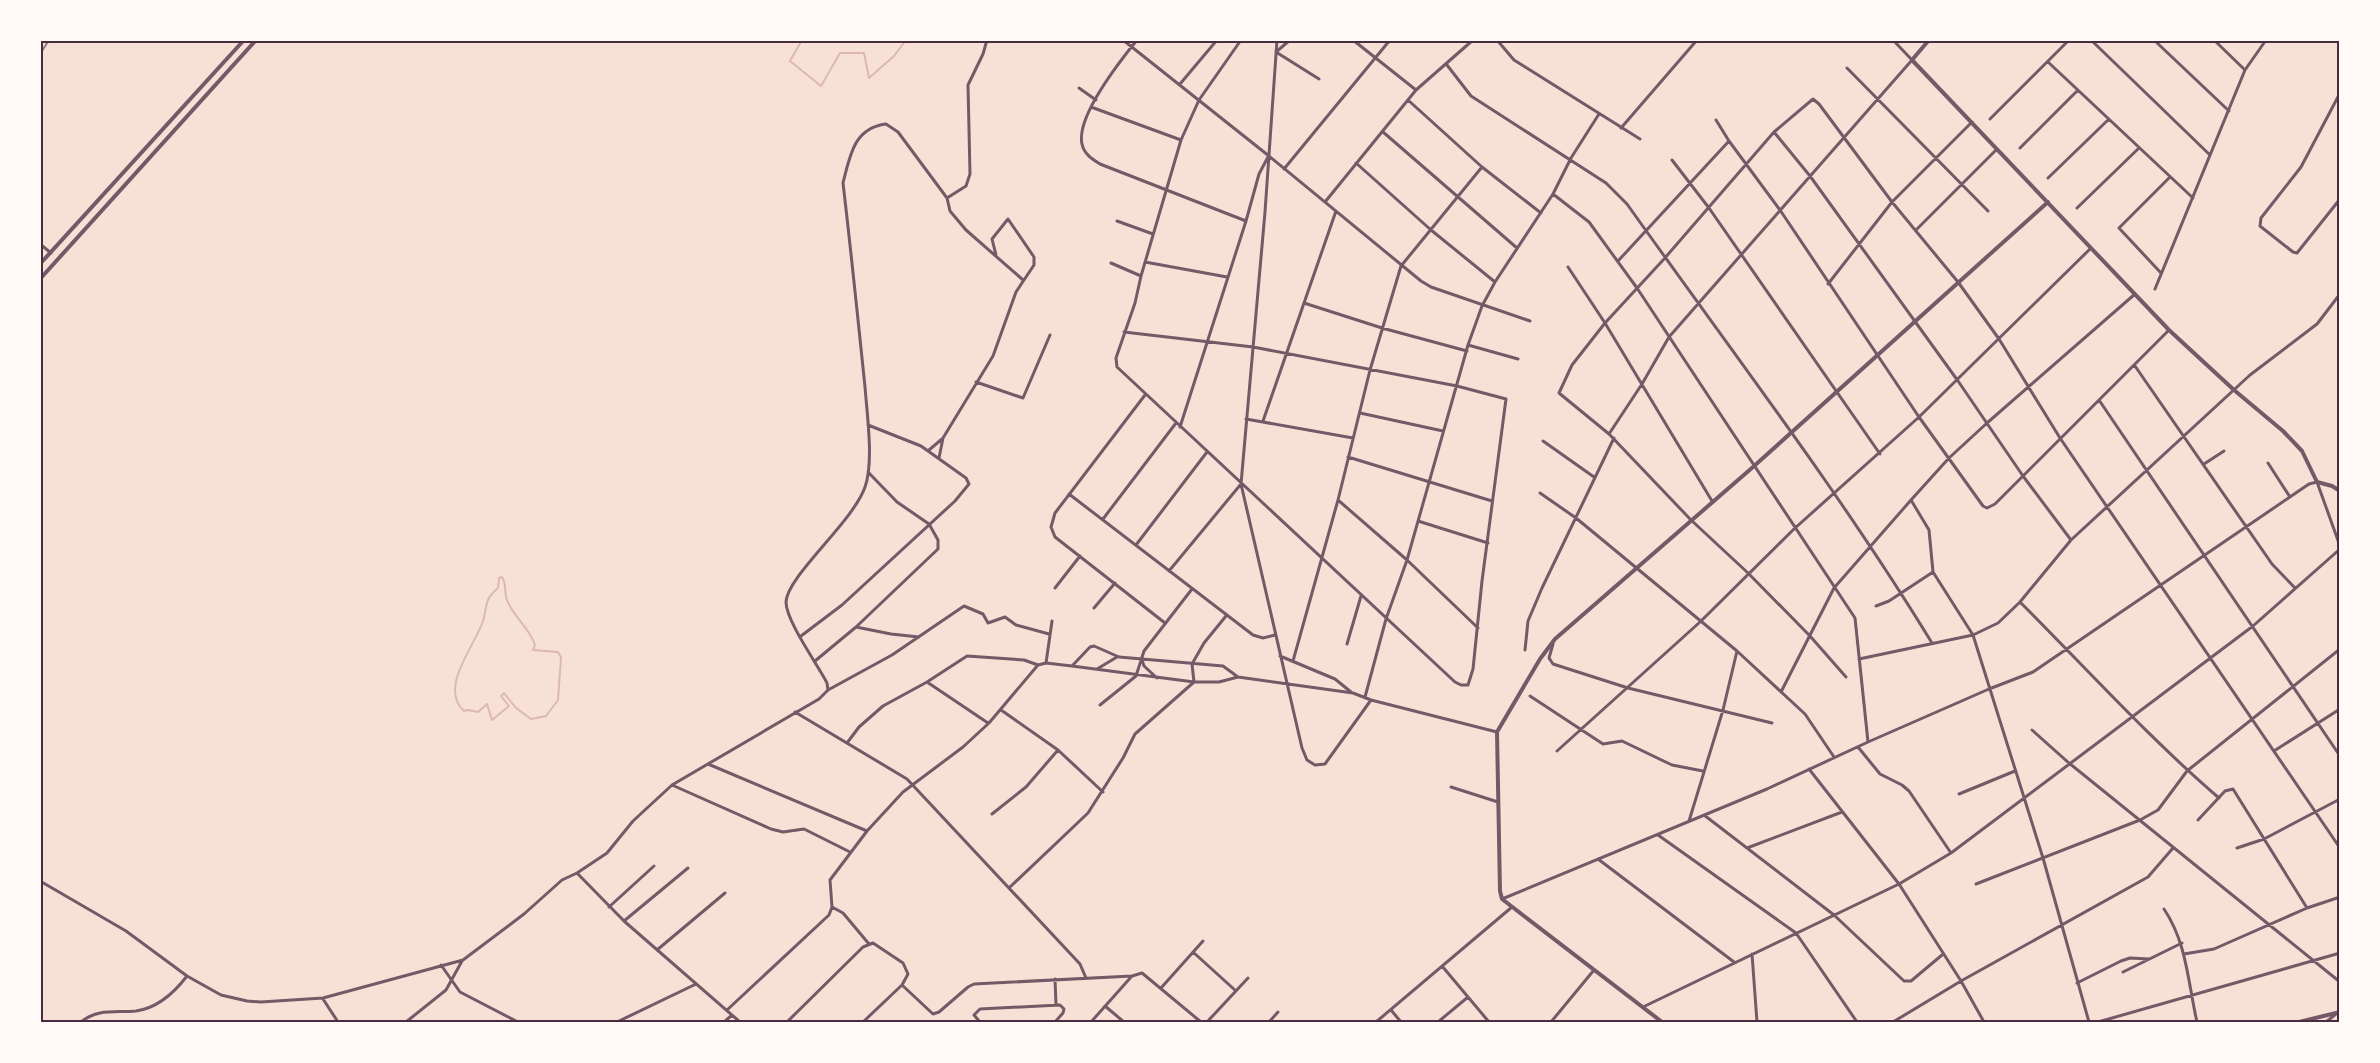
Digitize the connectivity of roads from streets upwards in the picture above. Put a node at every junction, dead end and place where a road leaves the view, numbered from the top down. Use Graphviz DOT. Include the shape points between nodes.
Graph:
graph roads {
  1 [pos="244,40"];
  2 [pos="256,40"];
  3 [pos="987,40"];
  4 [pos="1123,40"];
  5 [pos="1137,40"];
  6 [pos="1217,40"];
  7 [pos="1241,40"];
  8 [pos="1276,40"];
  9 [pos="1290,40"];
  10 [pos="1353,40"];
  11 [pos="1390,40"];
  12 [pos="1473,40"];
  13 [pos="1497,40"];
  14 [pos="1697,40"];
  15 [pos="1893,40"];
  16 [pos="2069,40"];
  17 [pos="2091,40"];
  18 [pos="2154,40"];
  19 [pos="2214,40"];
  20 [pos="2266,40"];
  21 [pos="1927,42"];
  22 [pos="1131,47"];
  23 [pos="1276,52"];
  24 [pos="1375,58"];
  25 [pos="1912,60"];
  26 [pos="2048,62"];
  27 [pos="1447,65"];
  28 [pos="1847,68"];
  29 [pos="2245,70"];
  30 [pos="1319,79"];
  31 [pos="1180,84"];
  32 [pos="1079,88"];
  33 [pos="1416,90"];
  34 [pos="2078,90"];
  35 [pos="2340,93"];
  36 [pos="1096,100"];
  37 [pos="1199,100"];
  38 [pos="1408,100"];
  39 [pos="1877,100"];
  40 [pos="1091,107"];
  41 [pos="2229,111"];
  42 [pos="1599,114"];
  43 [pos="1990,119"];
  44 [pos="2109,119"];
  45 [pos="1716,120"];
  46 [pos="1972,122"];
  47 [pos="1621,128"];
  48 [pos="1383,132"];
  49 [pos="1774,132"];
  50 [pos="1844,137"];
  51 [pos="1640,139"];
  52 [pos="1182,140"];
  53 [pos="1729,141"];
  54 [pos="2020,148"];
  55 [pos="2139,148"];
  56 [pos="1996,150"];
  57 [pos="2211,155"];
  58 [pos="1269,156"];
  59 [pos="1571,158"];
  60 [pos="1672,159"];
  61 [pos="1935,160"];
  62 [pos="1356,163"];
  63 [pos="1746,165"];
  64 [pos="1482,167"];
  65 [pos="1284,169"];
  66 [pos="1810,176"];
  67 [pos="2170,177"];
  68 [pos="2048,178"];
  69 [pos="1689,183"];
  70 [pos="1961,185"];
  71 [pos="1167,190"];
  72 [pos="1553,194"];
  73 [pos="1456,197"];
  74 [pos="947,198"];
  75 [pos="2193,198"];
  76 [pos="2340,199"];
  77 [pos="1325,202"];
  78 [pos="1892,202"];
  79 [pos="2048,202"];
  80 [pos="1709,208"];
  81 [pos="2077,208"];
  82 [pos="1780,210"];
  83 [pos="1336,211"];
  84 [pos="1988,211"];
  85 [pos="1541,213"];
  86 [pos="1117,221"];
  87 [pos="1246,221"];
  88 [pos="1431,230"];
  89 [pos="1917,230"];
  90 [pos="1646,231"];
  91 [pos="1153,234"];
  92 [pos="40,244"];
  93 [pos="1858,245"];
  94 [pos="1517,248"];
  95 [pos="2090,249"];
  96 [pos="51,253"];
  97 [pos="996,255"];
  98 [pos="1741,255"];
  99 [pos="1664,259"];
  100 [pos="1618,261"];
  101 [pos="1145,262"];
  102 [pos="1111,263"];
  103 [pos="40,264"];
  104 [pos="1401,266"];
  105 [pos="1568,267"];
  106 [pos="2162,273"];
  107 [pos="1141,276"];
  108 [pos="1227,277"];
  109 [pos="40,279"];
  110 [pos="1023,280"];
  111 [pos="1494,282"];
  112 [pos="1958,282"];
  113 [pos="1828,284"];
  114 [pos="1637,288"];
  115 [pos="2155,289"];
  116 [pos="2135,294"];
  117 [pos="2340,294"];
  118 [pos="1304,303"];
  119 [pos="1698,304"];
  120 [pos="1482,306"];
  121 [pos="1530,321"];
  122 [pos="1914,322"];
  123 [pos="1605,323"];
  124 [pos="1382,328"];
  125 [pos="2169,330"];
  126 [pos="1125,332"];
  127 [pos="1050,335"];
  128 [pos="1669,337"];
  129 [pos="1999,339"];
  130 [pos="1207,341"];
  131 [pos="1468,345"];
  132 [pos="1253,347"];
  133 [pos="1467,351"];
  134 [pos="1876,354"];
  135 [pos="1287,355"];
  136 [pos="1518,358"];
  137 [pos="2134,365"];
  138 [pos="1370,369"];
  139 [pos="1958,381"];
  140 [pos="976,382"];
  141 [pos="1642,384"];
  142 [pos="1456,386"];
  143 [pos="2028,388"];
  144 [pos="2234,390"];
  145 [pos="1837,391"];
  146 [pos="1145,395"];
  147 [pos="2099,400"];
  148 [pos="1360,413"];
  149 [pos="1919,417"];
  150 [pos="1246,419"];
  151 [pos="1263,422"];
  152 [pos="1176,423"];
  153 [pos="1987,423"];
  154 [pos="868,425"];
  155 [pos="1180,426"];
  156 [pos="1443,431"];
  157 [pos="1792,432"];
  158 [pos="1609,434"];
  159 [pos="2185,436"];
  160 [pos="943,438"];
  161 [pos="1353,438"];
  162 [pos="1614,438"];
  163 [pos="2060,438"];
  164 [pos="1543,441"];
  165 [pos="929,450"];
  166 [pos="2224,451"];
  167 [pos="1207,452"];
  168 [pos="1880,454"];
  169 [pos="939,458"];
  170 [pos="1348,458"];
  171 [pos="1949,458"];
  172 [pos="2268,462"];
  173 [pos="2204,464"];
  174 [pos="1753,467"];
  175 [pos="2147,470"];
  176 [pos="868,472"];
  177 [pos="2023,476"];
  178 [pos="1594,477"];
  179 [pos="1428,481"];
  180 [pos="2317,482"];
  181 [pos="1241,484"];
  182 [pos="2340,491"];
  183 [pos="1540,493"];
  184 [pos="1070,494"];
  185 [pos="1834,494"];
  186 [pos="2290,497"];
  187 [pos="1338,500"];
  188 [pos="1911,500"];
  189 [pos="1492,501"];
  190 [pos="1712,501"];
  191 [pos="2108,506"];
  192 [pos="1576,518"];
  193 [pos="1102,519"];
  194 [pos="1691,520"];
  195 [pos="1418,521"];
  196 [pos="929,525"];
  197 [pos="2246,527"];
  198 [pos="1794,529"];
  199 [pos="2071,540"];
  200 [pos="1488,543"];
  201 [pos="1136,545"];
  202 [pos="2340,548"];
  203 [pos="1870,549"];
  204 [pos="2205,555"];
  205 [pos="1080,556"];
  206 [pos="1320,558"];
  207 [pos="1407,560"];
  208 [pos="1637,570"];
  209 [pos="1169,571"];
  210 [pos="1933,572"];
  211 [pos="1748,573"];
  212 [pos="1115,583"];
  213 [pos="2161,585"];
  214 [pos="1055,588"];
  215 [pos="1834,588"];
  216 [pos="2295,588"];
  217 [pos="1192,589"];
  218 [pos="1901,593"];
  219 [pos="1361,596"];
  220 [pos="2020,602"];
  221 [pos="1876,606"];
  222 [pos="1094,608"];
  223 [pos="1226,616"];
  224 [pos="1386,619"];
  225 [pos="1052,621"];
  226 [pos="1700,622"];
  227 [pos="1165,623"];
  228 [pos="2253,626"];
  229 [pos="856,627"];
  230 [pos="1478,628"];
  231 [pos="1049,634"];
  232 [pos="1275,635"];
  233 [pos="1973,635"];
  234 [pos="801,636"];
  235 [pos="1810,636"];
  236 [pos="921,637"];
  237 [pos="1555,639"];
  238 [pos="1932,643"];
  239 [pos="1347,644"];
  240 [pos="2340,649"];
  241 [pos="1525,650"];
  242 [pos="2068,650"];
  243 [pos="1737,651"];
  244 [pos="1280,656"];
  245 [pos="1119,657"];
  246 [pos="1141,659"];
  247 [pos="1859,659"];
  248 [pos="2209,659"];
  249 [pos="815,661"];
  250 [pos="1293,661"];
  251 [pos="1047,663"];
  252 [pos="1192,664"];
  253 [pos="1038,665"];
  254 [pos="1072,666"];
  255 [pos="1096,669"];
  256 [pos="1136,676"];
  257 [pos="1238,677"];
  258 [pos="1846,677"];
  259 [pos="1157,678"];
  260 [pos="927,682"];
  261 [pos="1194,682"];
  262 [pos="2292,685"];
  263 [pos="1287,686"];
  264 [pos="1628,688"];
  265 [pos="1989,689"];
  266 [pos="828,690"];
  267 [pos="1781,692"];
  268 [pos="1353,693"];
  269 [pos="1530,696"];
  270 [pos="1365,698"];
  271 [pos="1371,700"];
  272 [pos="1100,705"];
  273 [pos="2340,709"];
  274 [pos="1001,710"];
  275 [pos="1723,710"];
  276 [pos="795,712"];
  277 [pos="2131,717"];
  278 [pos="2252,719"];
  279 [pos="989,723"];
  280 [pos="1772,723"];
  281 [pos="2317,723"];
  282 [pos="1581,729"];
  283 [pos="2032,730"];
  284 [pos="1497,732"];
  285 [pos="1868,742"];
  286 [pos="847,743"];
  287 [pos="1858,747"];
  288 [pos="1058,750"];
  289 [pos="1557,751"];
  290 [pos="2274,751"];
  291 [pos="2340,756"];
  292 [pos="1834,757"];
  293 [pos="2069,763"];
  294 [pos="708,764"];
  295 [pos="1809,769"];
  296 [pos="1703,771"];
  297 [pos="2015,771"];
  298 [pos="2187,771"];
  299 [pos="672,785"];
  300 [pos="912,785"];
  301 [pos="1451,787"];
  302 [pos="1102,792"];
  303 [pos="1959,794"];
  304 [pos="2024,798"];
  305 [pos="2218,798"];
  306 [pos="2340,798"];
  307 [pos="1500,803"];
  308 [pos="1842,812"];
  309 [pos="2316,812"];
  310 [pos="992,814"];
  311 [pos="1704,815"];
  312 [pos="2140,820"];
  313 [pos="2198,820"];
  314 [pos="1689,821"];
  315 [pos="867,831"];
  316 [pos="1657,834"];
  317 [pos="2264,838"];
  318 [pos="1747,848"];
  319 [pos="2173,848"];
  320 [pos="2237,848"];
  321 [pos="2340,848"];
  322 [pos="850,852"];
  323 [pos="1951,853"];
  324 [pos="2043,858"];
  325 [pos="1598,859"];
  326 [pos="654,866"];
  327 [pos="688,868"];
  328 [pos="577,873"];
  329 [pos="40,881"];
  330 [pos="1899,884"];
  331 [pos="1976,884"];
  332 [pos="1010,887"];
  333 [pos="726,893"];
  334 [pos="2340,897"];
  335 [pos="1502,899"];
  336 [pos="609,907"];
  337 [pos="832,907"];
  338 [pos="1512,907"];
  339 [pos="2307,908"];
  340 [pos="2164,909"];
  341 [pos="1833,915"];
  342 [pos="624,921"];
  343 [pos="2061,924"];
  344 [pos="2268,925"];
  345 [pos="1796,933"];
  346 [pos="1203,941"];
  347 [pos="869,944"];
  348 [pos="2182,944"];
  349 [pos="657,950"];
  350 [pos="1193,952"];
  351 [pos="2340,953"];
  352 [pos="1752,954"];
  353 [pos="2184,954"];
  354 [pos="1942,955"];
  355 [pos="2149,959"];
  356 [pos="463,960"];
  357 [pos="2314,961"];
  358 [pos="1734,962"];
  359 [pos="441,965"];
  360 [pos="1442,966"];
  361 [pos="1593,970"];
  362 [pos="2123,972"];
  363 [pos="187,976"];
  364 [pos="1132,976"];
  365 [pos="1086,978"];
  366 [pos="1248,978"];
  367 [pos="1055,980"];
  368 [pos="451,981"];
  369 [pos="1961,981"];
  370 [pos="2340,982"];
  371 [pos="2078,983"];
  372 [pos="696,984"];
  373 [pos="902,985"];
  374 [pos="1161,988"];
  375 [pos="1236,991"];
  376 [pos="2191,996"];
  377 [pos="1468,997"];
  378 [pos="323,998"];
  379 [pos="1056,1005"];
  380 [pos="1105,1006"];
  381 [pos="1642,1008"];
  382 [pos="727,1010"];
  383 [pos="1391,1010"];
  384 [pos="1278,1012"];
  385 [pos="2338,1012"];
  386 [pos="732,1015"];
  387 [pos="81,1023"];
  388 [pos="338,1023"];
  389 [pos="406,1023"];
  390 [pos="518,1023"];
  391 [pos="617,1023"];
  392 [pos="724,1023"];
  393 [pos="740,1023"];
  394 [pos="787,1023"];
  395 [pos="863,1023"];
  396 [pos="980,1023"];
  397 [pos="1055,1023"];
  398 [pos="1091,1023"];
  399 [pos="1124,1023"];
  400 [pos="1201,1023"];
  401 [pos="1207,1023"];
  402 [pos="1269,1023"];
  403 [pos="1376,1023"];
  404 [pos="1401,1023"];
  405 [pos="1438,1023"];
  406 [pos="1490,1023"];
  407 [pos="1551,1023"];
  408 [pos="1662,1023"];
  409 [pos="1756,1023"];
  410 [pos="1857,1023"];
  411 [pos="1893,1023"];
  412 [pos="1984,1023"];
  413 [pos="2089,1023"];
  414 [pos="2098,1023"];
  415 [pos="2197,1023"];
  416 [pos="2299,1023"];
  417 [pos="2326,1023"];
  1 -- 96 [label="street"];
  2 -- 109 [label="street"];
  3 -- 74 [label="street" via="968,85 970,181"];
  4 -- 22 [label="street"];
  5 -- 22 [label="street"];
  6 -- 31 [label="street"];
  7 -- 37 [label="street"];
  8 -- 23 [label="street"];
  9 -- 23 [label="street"];
  10 -- 24 [label="street"];
  11 -- 24 [label="street"];
  12 -- 27 [label="street"];
  13 -- 42 [label="street" via="1514,60"];
  14 -- 47 [label="street"];
  15 -- 25 [label="street"];
  16 -- 26 [label="street"];
  17 -- 57 [label="street"];
  18 -- 41 [label="street"];
  19 -- 29 [label="street"];
  20 -- 29 [label="street"];
  21 -- 25 [label="street"];
  22 -- 31 [label="street"];
  22 -- 36 [label="street"];
  23 -- 30 [label="street"];
  23 -- 58 [label="street"];
  24 -- 33 [label="street"];
  24 -- 65 [label="street"];
  25 -- 39 [label="street"];
  25 -- 46 [label="street"];
  26 -- 34 [label="street"];
  26 -- 43 [label="street"];
  27 -- 33 [label="street"];
  27 -- 59 [label="street" via="1471,96"];
  28 -- 39 [label="street"];
  29 -- 41 [label="street"];
  31 -- 37 [label="street"];
  32 -- 36 [label="street"];
  33 -- 38 [label="street"];
  34 -- 44 [label="street"];
  34 -- 54 [label="street"];
  35 -- 76 [label="street" via="2301,167 2261,218 2260,226 2297,253"];
  36 -- 40 [label="street"];
  37 -- 52 [label="street"];
  37 -- 58 [label="street"];
  38 -- 48 [label="street"];
  38 -- 64 [label="street"];
  39 -- 50 [label="street"];
  39 -- 61 [label="street"];
  40 -- 52 [label="street"];
  40 -- 71 [label="street" via="1083,126 1082,146 1092,160"];
  41 -- 57 [label="street"];
  42 -- 47 [label="street"];
  42 -- 59 [label="street"];
  44 -- 55 [label="street"];
  44 -- 68 [label="street"];
  45 -- 53 [label="street"];
  46 -- 56 [label="street"];
  46 -- 61 [label="street"];
  47 -- 51 [label="street"];
  48 -- 62 [label="street"];
  48 -- 73 [label="street"];
  49 -- 50 [label="street" via="1813,99"];
  49 -- 63 [label="street"];
  49 -- 66 [label="street"];
  50 -- 66 [label="street"];
  50 -- 78 [label="street"];
  52 -- 71 [label="street"];
  53 -- 63 [label="street"];
  53 -- 69 [label="street"];
  55 -- 67 [label="street"];
  55 -- 81 [label="street"];
  56 -- 70 [label="street"];
  56 -- 79 [label="street"];
  57 -- 75 [label="street"];
  58 -- 65 [label="street"];
  58 -- 87 [label="street" via="1259,174"];
  58 -- 132 [label="street"];
  59 -- 72 [label="street"];
  59 -- 90 [label="street" via="1612,188"];
  60 -- 69 [label="street"];
  61 -- 70 [label="street"];
  61 -- 78 [label="street"];
  62 -- 77 [label="street"];
  62 -- 88 [label="street"];
  63 -- 80 [label="street"];
  63 -- 82 [label="street"];
  64 -- 73 [label="street"];
  64 -- 85 [label="street"];
  65 -- 77 [label="street"];
  66 -- 82 [label="street"];
  66 -- 93 [label="street"];
  67 -- 75 [label="street"];
  67 -- 106 [label="street" via="2119,228"];
  69 -- 80 [label="street"];
  69 -- 90 [label="street"];
  70 -- 84 [label="street"];
  70 -- 89 [label="street"];
  71 -- 87 [label="street"];
  71 -- 91 [label="street"];
  72 -- 85 [label="street"];
  72 -- 100 [label="street" via="1588,222"];
  73 -- 88 [label="street"];
  73 -- 94 [label="street"];
  74 -- 97 [label="street" via="950,211 966,230"];
  74 -- 154 [label="street" via="898,132 886,124 868,128 862,134 843,183"];
  75 -- 106 [label="street"];
  77 -- 83 [label="street"];
  78 -- 89 [label="street"];
  78 -- 93 [label="street"];
  79 -- 95 [label="street"];
  79 -- 112 [label="street"];
  80 -- 98 [label="street"];
  80 -- 99 [label="street"];
  82 -- 98 [label="street"];
  82 -- 113 [label="street"];
  83 -- 104 [label="street"];
  83 -- 118 [label="street"];
  85 -- 94 [label="street"];
  86 -- 91 [label="street"];
  87 -- 108 [label="street"];
  88 -- 104 [label="street"];
  88 -- 111 [label="street"];
  89 -- 112 [label="street"];
  90 -- 99 [label="street"];
  90 -- 100 [label="street"];
  91 -- 101 [label="street"];
  92 -- 96 [label="street"];
  93 -- 113 [label="street"];
  93 -- 122 [label="street"];
  94 -- 111 [label="street"];
  95 -- 116 [label="street"];
  95 -- 129 [label="street"];
  96 -- 103 [label="street"];
  97 -- 110 [label="street"];
  97 -- 110 [label="street" via="992,239 1008,219 1034,257 1034,265"];
  98 -- 119 [label="street"];
  98 -- 145 [label="street"];
  99 -- 114 [label="street"];
  99 -- 119 [label="street"];
  100 -- 114 [label="street"];
  101 -- 107 [label="street"];
  101 -- 108 [label="street"];
  102 -- 107 [label="street"];
  104 -- 120 [label="street" via="1431,287"];
  104 -- 124 [label="street"];
  105 -- 123 [label="street"];
  106 -- 115 [label="street"];
  107 -- 126 [label="street"];
  108 -- 130 [label="street"];
  110 -- 140 [label="street" via="993,356"];
  111 -- 120 [label="street"];
  112 -- 122 [label="street"];
  112 -- 129 [label="street"];
  113 -- 134 [label="street"];
  114 -- 123 [label="street"];
  114 -- 128 [label="street"];
  116 -- 125 [label="street"];
  116 -- 143 [label="street"];
  117 -- 144 [label="street" via="2317,324"];
  118 -- 124 [label="street"];
  118 -- 135 [label="street"];
  119 -- 128 [label="street"];
  119 -- 157 [label="street"];
  120 -- 121 [label="street"];
  120 -- 131 [label="street"];
  122 -- 134 [label="street"];
  122 -- 139 [label="street"];
  123 -- 141 [label="street"];
  123 -- 158 [label="street" via="1572,365 1559,393"];
  124 -- 133 [label="street"];
  124 -- 138 [label="street"];
  125 -- 137 [label="street"];
  125 -- 144 [label="street"];
  126 -- 130 [label="street"];
  126 -- 146 [label="street" via="1117,367"];
  127 -- 140 [label="street" via="1023,398"];
  128 -- 141 [label="street"];
  128 -- 174 [label="street"];
  129 -- 139 [label="street"];
  129 -- 143 [label="street"];
  130 -- 132 [label="street"];
  130 -- 155 [label="street"];
  131 -- 133 [label="street"];
  131 -- 136 [label="street"];
  132 -- 135 [label="street"];
  132 -- 150 [label="street"];
  133 -- 142 [label="street"];
  134 -- 145 [label="street"];
  134 -- 149 [label="street"];
  135 -- 138 [label="street"];
  135 -- 151 [label="street"];
  137 -- 147 [label="street"];
  137 -- 159 [label="street"];
  138 -- 142 [label="street"];
  138 -- 148 [label="street"];
  139 -- 149 [label="street"];
  139 -- 153 [label="street"];
  140 -- 160 [label="street"];
  141 -- 158 [label="street"];
  141 -- 190 [label="street"];
  142 -- 156 [label="street"];
  142 -- 189 [label="street" via="1506,399"];
  143 -- 153 [label="street"];
  143 -- 163 [label="street"];
  144 -- 159 [label="street"];
  144 -- 180 [label="street" via="2302,451"];
  145 -- 157 [label="street"];
  145 -- 168 [label="street"];
  146 -- 152 [label="street"];
  146 -- 184 [label="street"];
  147 -- 163 [label="street"];
  147 -- 175 [label="street"];
  148 -- 156 [label="street"];
  148 -- 161 [label="street"];
  149 -- 168 [label="street"];
  149 -- 171 [label="street"];
  150 -- 151 [label="street"];
  150 -- 181 [label="street"];
  151 -- 161 [label="street"];
  152 -- 155 [label="street"];
  152 -- 193 [label="street"];
  153 -- 171 [label="street"];
  153 -- 177 [label="street"];
  154 -- 165 [label="street"];
  154 -- 176 [label="street"];
  155 -- 167 [label="street"];
  156 -- 179 [label="street"];
  157 -- 174 [label="street"];
  157 -- 185 [label="street"];
  158 -- 162 [label="street"];
  159 -- 173 [label="street"];
  159 -- 175 [label="street"];
  160 -- 165 [label="street"];
  160 -- 169 [label="street"];
  161 -- 170 [label="street"];
  162 -- 178 [label="street"];
  162 -- 194 [label="street"];
  163 -- 177 [label="street"];
  163 -- 191 [label="street"];
  164 -- 178 [label="street"];
  165 -- 169 [label="street"];
  166 -- 173 [label="street"];
  167 -- 181 [label="street"];
  167 -- 201 [label="street"];
  168 -- 185 [label="street"];
  169 -- 196 [label="street" via="969,482"];
  170 -- 179 [label="street"];
  170 -- 187 [label="street"];
  171 -- 177 [label="street" via="1980,504 1987,508"];
  171 -- 188 [label="street"];
  172 -- 186 [label="street"];
  173 -- 197 [label="street"];
  174 -- 190 [label="street"];
  174 -- 198 [label="street"];
  175 -- 191 [label="street"];
  175 -- 204 [label="street"];
  176 -- 196 [label="street" via="897,502"];
  176 -- 234 [label="street" via="865,488 851,514 789,590 786,607"];
  177 -- 199 [label="street"];
  178 -- 192 [label="street"];
  179 -- 189 [label="street"];
  179 -- 195 [label="street"];
  180 -- 182 [label="street"];
  180 -- 186 [label="street"];
  180 -- 202 [label="street"];
  181 -- 206 [label="street"];
  181 -- 209 [label="street"];
  181 -- 232 [label="street"];
  183 -- 192 [label="street"];
  184 -- 193 [label="street"];
  184 -- 205 [label="street" via="1055,513 1051,527 1055,537"];
  185 -- 198 [label="street"];
  185 -- 203 [label="street"];
  186 -- 197 [label="street"];
  187 -- 206 [label="street"];
  187 -- 207 [label="street"];
  188 -- 203 [label="street"];
  188 -- 210 [label="street" via="1929,530"];
  189 -- 200 [label="street"];
  190 -- 194 [label="street"];
  191 -- 199 [label="street"];
  191 -- 213 [label="street"];
  192 -- 208 [label="street"];
  192 -- 241 [label="street" via="1528,621"];
  193 -- 201 [label="street"];
  194 -- 208 [label="street"];
  194 -- 211 [label="street"];
  195 -- 200 [label="street"];
  195 -- 207 [label="street"];
  196 -- 229 [label="street" via="938,540 938,549"];
  196 -- 234 [label="street" via="842,605"];
  197 -- 204 [label="street"];
  197 -- 216 [label="street"];
  198 -- 211 [label="street"];
  198 -- 215 [label="street"];
  199 -- 220 [label="street"];
  200 -- 230 [label="street"];
  201 -- 209 [label="street"];
  202 -- 216 [label="street"];
  203 -- 215 [label="street"];
  203 -- 218 [label="street"];
  204 -- 213 [label="street"];
  204 -- 228 [label="street"];
  205 -- 212 [label="street"];
  205 -- 214 [label="street"];
  206 -- 219 [label="street"];
  206 -- 250 [label="street"];
  207 -- 224 [label="street"];
  207 -- 230 [label="street"];
  208 -- 226 [label="street"];
  208 -- 237 [label="street"];
  209 -- 217 [label="street"];
  210 -- 218 [label="street"];
  210 -- 233 [label="street"];
  211 -- 226 [label="street"];
  211 -- 235 [label="street"];
  212 -- 222 [label="street"];
  212 -- 227 [label="street"];
  213 -- 242 [label="street"];
  213 -- 248 [label="street"];
  215 -- 235 [label="street"];
  215 -- 247 [label="street" via="1855,618"];
  216 -- 228 [label="street"];
  217 -- 223 [label="street"];
  217 -- 227 [label="street"];
  218 -- 221 [label="street"];
  218 -- 238 [label="street"];
  219 -- 224 [label="street"];
  219 -- 239 [label="street"];
  220 -- 233 [label="street" via="1998,623"];
  220 -- 242 [label="street"];
  223 -- 232 [label="street" via="1257,638"];
  223 -- 252 [label="street"];
  224 -- 230 [label="street" via="1461,685 1468,685 1473,669"];
  224 -- 270 [label="street"];
  225 -- 231 [label="street"];
  226 -- 243 [label="street"];
  226 -- 264 [label="street"];
  227 -- 246 [label="street"];
  228 -- 248 [label="street"];
  228 -- 262 [label="street"];
  229 -- 236 [label="street"];
  229 -- 249 [label="street"];
  231 -- 236 [label="street" via="1016,625 1005,617 988,623 983,614 964,606"];
  231 -- 251 [label="street"];
  232 -- 244 [label="street"];
  233 -- 238 [label="street"];
  233 -- 265 [label="street"];
  234 -- 249 [label="street"];
  235 -- 258 [label="street"];
  235 -- 267 [label="street"];
  236 -- 266 [label="street"];
  237 -- 264 [label="street" via="1551,663"];
  237 -- 284 [label="street"];
  238 -- 247 [label="street"];
  240 -- 262 [label="street"];
  242 -- 265 [label="street" via="2033,672"];
  242 -- 277 [label="street"];
  243 -- 267 [label="street"];
  243 -- 275 [label="street"];
  244 -- 250 [label="street"];
  244 -- 263 [label="street"];
  245 -- 246 [label="street"];
  245 -- 254 [label="street" via="1094,646"];
  245 -- 255 [label="street"];
  246 -- 252 [label="street"];
  246 -- 256 [label="street"];
  246 -- 259 [label="street"];
  247 -- 285 [label="street"];
  248 -- 277 [label="street"];
  248 -- 278 [label="street"];
  249 -- 266 [label="street"];
  250 -- 268 [label="street" via="1335,679"];
  251 -- 253 [label="street"];
  251 -- 254 [label="street"];
  252 -- 257 [label="street" via="1223,666"];
  252 -- 261 [label="street"];
  253 -- 260 [label="street" via="1024,660 967,656"];
  253 -- 274 [label="street"];
  254 -- 255 [label="street"];
  255 -- 256 [label="street"];
  256 -- 259 [label="street"];
  256 -- 272 [label="street"];
  257 -- 261 [label="street"];
  257 -- 263 [label="street"];
  259 -- 261 [label="street"];
  260 -- 279 [label="street"];
  260 -- 286 [label="street" via="883,706"];
  261 -- 302 [label="street" via="1130,740"];
  262 -- 278 [label="street"];
  262 -- 281 [label="street"];
  263 -- 268 [label="street"];
  263 -- 271 [label="street" via="1302,748 1307,759 1321,766"];
  264 -- 275 [label="street"];
  264 -- 282 [label="street"];
  265 -- 285 [label="street"];
  265 -- 297 [label="street"];
  266 -- 276 [label="street"];
  267 -- 292 [label="street" via="1805,714"];
  268 -- 270 [label="street"];
  269 -- 282 [label="street"];
  270 -- 271 [label="street"];
  271 -- 284 [label="street"];
  273 -- 281 [label="street"];
  274 -- 279 [label="street"];
  274 -- 288 [label="street"];
  275 -- 280 [label="street"];
  275 -- 296 [label="street"];
  276 -- 286 [label="street"];
  276 -- 294 [label="street"];
  277 -- 293 [label="street"];
  277 -- 298 [label="street"];
  278 -- 290 [label="street"];
  278 -- 298 [label="street"];
  279 -- 300 [label="street"];
  281 -- 290 [label="street"];
  281 -- 291 [label="street"];
  282 -- 289 [label="street"];
  282 -- 296 [label="street" via="1603,744 1622,741 1672,765"];
  283 -- 293 [label="street"];
  284 -- 307 [label="street"];
  285 -- 287 [label="street"];
  286 -- 300 [label="street"];
  287 -- 292 [label="street"];
  287 -- 323 [label="street" via="1880,774 1909,791"];
  288 -- 302 [label="street"];
  288 -- 310 [label="street" via="1026,787"];
  290 -- 309 [label="street"];
  292 -- 295 [label="street"];
  293 -- 304 [label="street"];
  293 -- 312 [label="street"];
  294 -- 299 [label="street"];
  294 -- 315 [label="street"];
  295 -- 308 [label="street"];
  295 -- 311 [label="street"];
  296 -- 314 [label="street"];
  297 -- 303 [label="street"];
  297 -- 304 [label="street"];
  298 -- 305 [label="street"];
  298 -- 312 [label="street" via="2158,810"];
  299 -- 322 [label="street" via="771,829 804,829"];
  299 -- 328 [label="street" via="633,821 607,853"];
  300 -- 315 [label="street"];
  300 -- 332 [label="street"];
  301 -- 307 [label="street"];
  302 -- 332 [label="street" via="1081,820"];
  304 -- 323 [label="street"];
  304 -- 324 [label="street"];
  305 -- 313 [label="street"];
  305 -- 317 [label="street" via="2230,788 2235,791"];
  306 -- 309 [label="street"];
  307 -- 335 [label="street"];
  308 -- 318 [label="street"];
  308 -- 330 [label="street"];
  309 -- 317 [label="street"];
  309 -- 321 [label="street"];
  311 -- 314 [label="street"];
  311 -- 318 [label="street"];
  312 -- 319 [label="street"];
  312 -- 324 [label="street"];
  314 -- 316 [label="street"];
  315 -- 322 [label="street"];
  316 -- 325 [label="street"];
  316 -- 345 [label="street"];
  317 -- 320 [label="street"];
  317 -- 339 [label="street"];
  318 -- 341 [label="street"];
  319 -- 343 [label="street" via="2148,877"];
  319 -- 344 [label="street"];
  322 -- 337 [label="street" via="830,880"];
  323 -- 330 [label="street"];
  324 -- 331 [label="street"];
  324 -- 343 [label="street"];
  325 -- 335 [label="street"];
  325 -- 358 [label="street"];
  326 -- 336 [label="street"];
  327 -- 342 [label="street"];
  328 -- 336 [label="street"];
  328 -- 356 [label="street" via="549,890"];
  329 -- 363 [label="street" via="126,931"];
  330 -- 341 [label="street"];
  330 -- 354 [label="street"];
  332 -- 365 [label="street" via="1080,964"];
  333 -- 349 [label="street"];
  334 -- 339 [label="street"];
  335 -- 338 [label="street"];
  336 -- 342 [label="street"];
  337 -- 347 [label="street" via="843,913"];
  337 -- 382 [label="street" via="824,920"];
  338 -- 360 [label="street"];
  338 -- 361 [label="street"];
  339 -- 344 [label="street"];
  340 -- 348 [label="street"];
  341 -- 345 [label="street"];
  341 -- 354 [label="street" via="1907,982"];
  342 -- 349 [label="street"];
  343 -- 369 [label="street"];
  343 -- 371 [label="street"];
  344 -- 353 [label="street" via="2214,949"];
  344 -- 357 [label="street"];
  345 -- 352 [label="street"];
  345 -- 410 [label="street"];
  346 -- 350 [label="street"];
  347 -- 373 [label="street" via="878,945 903,963 908,974"];
  347 -- 394 [label="street"];
  348 -- 353 [label="street"];
  348 -- 355 [label="street"];
  349 -- 372 [label="street"];
  350 -- 374 [label="street"];
  350 -- 375 [label="street"];
  351 -- 357 [label="street"];
  352 -- 358 [label="street"];
  352 -- 409 [label="street"];
  353 -- 376 [label="street"];
  354 -- 369 [label="street"];
  355 -- 362 [label="street"];
  355 -- 371 [label="street" via="2121,961"];
  356 -- 359 [label="street"];
  356 -- 368 [label="street"];
  357 -- 370 [label="street"];
  357 -- 376 [label="street"];
  358 -- 381 [label="street"];
  359 -- 368 [label="street"];
  359 -- 378 [label="street"];
  360 -- 377 [label="street"];
  360 -- 383 [label="street"];
  361 -- 381 [label="street"];
  361 -- 407 [label="street"];
  363 -- 378 [label="street" via="221,995 247,1001"];
  363 -- 387 [label="street" via="171,994 149,1008 98,1013"];
  364 -- 365 [label="street"];
  364 -- 374 [label="street" via="1139,972 1147,975"];
  364 -- 380 [label="street"];
  365 -- 367 [label="street"];
  366 -- 375 [label="street"];
  367 -- 373 [label="street" via="974,984 933,1014"];
  367 -- 379 [label="street"];
  368 -- 389 [label="street" via="440,997"];
  368 -- 390 [label="street" via="460,992"];
  369 -- 411 [label="street"];
  369 -- 412 [label="street"];
  371 -- 413 [label="street"];
  372 -- 382 [label="street"];
  372 -- 391 [label="street"];
  373 -- 395 [label="street"];
  374 -- 400 [label="street"];
  375 -- 401 [label="street"];
  376 -- 414 [label="street"];
  376 -- 415 [label="street"];
  377 -- 405 [label="street"];
  377 -- 406 [label="street"];
  378 -- 388 [label="street"];
  379 -- 396 [label="street" via="980,1009 974,1015"];
  379 -- 397 [label="street" via="1064,1011"];
  380 -- 398 [label="street"];
  380 -- 399 [label="street"];
  381 -- 408 [label="street"];
  382 -- 386 [label="street"];
  383 -- 403 [label="street"];
  383 -- 404 [label="street"];
  384 -- 402 [label="street"];
  385 -- 416 [label="street"];
  385 -- 417 [label="street"];
  386 -- 392 [label="street"];
  386 -- 393 [label="street"];
}
